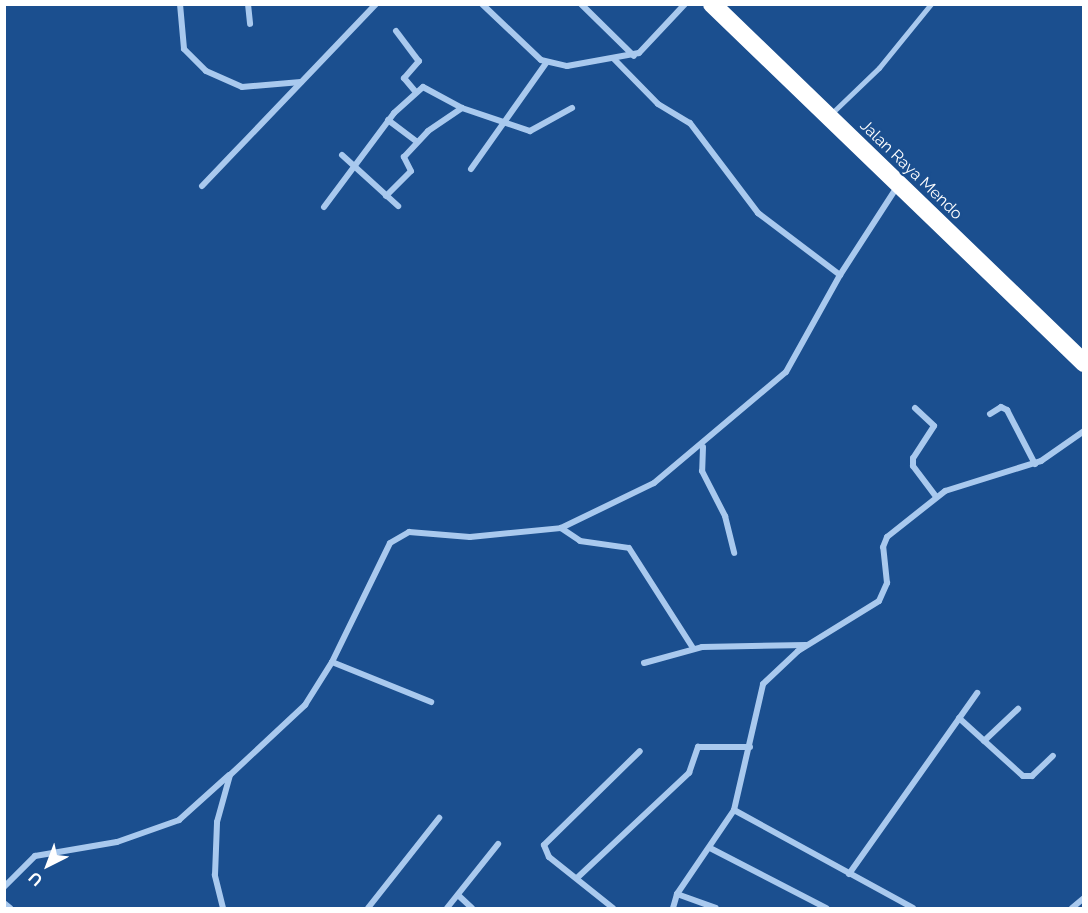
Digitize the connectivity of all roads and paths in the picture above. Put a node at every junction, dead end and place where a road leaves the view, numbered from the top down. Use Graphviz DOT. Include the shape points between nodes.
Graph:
graph roads {
  1 [pos="180,4"];
  2 [pos="248,4"];
  3 [pos="376,4"];
  4 [pos="482,4"];
  5 [pos="581,4"];
  6 [pos="685,4"];
  7 [pos="711,4"];
  8 [pos="931,4"];
  9 [pos="250,24"];
  10 [pos="396,31"];
  11 [pos="634,56"];
  12 [pos="614,59"];
  13 [pos="546,63"];
  14 [pos="301,82"];
  15 [pos="415,91"];
  16 [pos="462,108"];
  17 [pos="572,108"];
  18 [pos="828,117"];
  19 [pos="388,120"];
  20 [pos="503,123"];
  21 [pos="417,142"];
  22 [pos="342,156"];
  23 [pos="352,165"];
  24 [pos="471,169"];
  25 [pos="898,185"];
  26 [pos="202,186"];
  27 [pos="386,196"];
  28 [pos="398,206"];
  29 [pos="324,207"];
  30 [pos="840,275"];
  31 [pos="1083,363"];
  32 [pos="915,408"];
  33 [pos="990,414"];
  34 [pos="1083,431"];
  35 [pos="703,446"];
  36 [pos="1035,464"];
  37 [pos="936,496"];
  38 [pos="561,528"];
  39 [pos="734,554"];
  40 [pos="807,645"];
  41 [pos="693,648"];
  42 [pos="332,662"];
  43 [pos="644,663"];
  44 [pos="977,693"];
  45 [pos="431,702"];
  46 [pos="1018,709"];
  47 [pos="959,718"];
  48 [pos="984,741"];
  49 [pos="750,747"];
  50 [pos="640,751"];
  51 [pos="1053,756"];
  52 [pos="230,775"];
  53 [pos="734,810"];
  54 [pos="439,818"];
  55 [pos="498,844"];
  56 [pos="710,848"];
  57 [pos="849,874"];
  58 [pos="577,878"];
  59 [pos="4,887"];
  60 [pos="677,894"];
  61 [pos="458,895"];
  62 [pos="1083,898"];
  63 [pos="4,903"];
  64 [pos="10,909"];
  65 [pos="223,909"];
  66 [pos="368,909"];
  67 [pos="447,909"];
  68 [pos="472,909"];
  69 [pos="613,909"];
  70 [pos="673,909"];
  71 [pos="716,909"];
  72 [pos="826,909"];
  73 [pos="913,909"];
  74 [pos="1072,909"];
  1 -- 14 [label="street" via="184,48 206,71 242,87"];
  2 -- 9 [label="street"];
  3 -- 14 [label="street"];
  4 -- 13 [label="street"];
  5 -- 11 [label="street"];
  6 -- 11 [label="street" via="650,45"];
  7 -- 18 [label="highway, Jalan Raya Mendo"];
  8 -- 18 [label="lane" via="886,61"];
  10 -- 15 [label="street" via="419,61 404,78"];
  11 -- 12 [label="street"];
  12 -- 13 [label="street" via="567,66"];
  12 -- 30 [label="street" via="658,104 690,123 758,213"];
  13 -- 20 [label="street"];
  14 -- 26 [label="street"];
  15 -- 16 [label="street" via="431,88"];
  15 -- 19 [label="street"];
  16 -- 20 [label="street"];
  16 -- 21 [label="street"];
  17 -- 20 [label="street" via="530,131"];
  18 -- 25 [label="highway, Jalan Raya Mendo"];
  19 -- 21 [label="street"];
  19 -- 23 [label="street"];
  20 -- 24 [label="street"];
  21 -- 27 [label="street" via="403,159 411,171"];
  22 -- 23 [label="street"];
  23 -- 27 [label="street"];
  23 -- 29 [label="street"];
  25 -- 30 [label="street"];
  25 -- 31 [label="highway, Jalan Raya Mendo"];
  27 -- 28 [label="street"];
  30 -- 35 [label="street" via="786,372"];
  32 -- 37 [label="street" via="934,426 913,458 913,466"];
  33 -- 36 [label="street" via="1001,407 1007,410"];
  34 -- 36 [label="street"];
  35 -- 38 [label="street" via="639,493"];
  35 -- 39 [label="street" via="702,471 725,516"];
  36 -- 37 [label="street"];
  37 -- 40 [label="street" via="887,537 884,596"];
  38 -- 41 [label="street" via="580,541 628,548"];
  38 -- 42 [label="street" via="481,536 401,533 386,551"];
  40 -- 41 [label="street"];
  40 -- 49 [label="street" via="763,684 756,699"];
  41 -- 43 [label="street"];
  42 -- 45 [label="street"];
  42 -- 52 [label="street" via="293,719"];
  44 -- 47 [label="street"];
  46 -- 48 [label="street"];
  47 -- 48 [label="street"];
  47 -- 57 [label="street"];
  48 -- 51 [label="street" via="1023,777 1032,776"];
  49 -- 53 [label="street"];
  49 -- 58 [label="street" via="698,747 689,773"];
  50 -- 58 [label="street" via="544,845 549,857"];
  52 -- 59 [label="street" via="179,820 117,842 35,856"];
  52 -- 65 [label="street" via="217,832 215,875"];
  53 -- 56 [label="street"];
  53 -- 57 [label="street"];
  54 -- 66 [label="street"];
  55 -- 61 [label="street"];
  56 -- 60 [label="street"];
  56 -- 72 [label="street"];
  57 -- 73 [label="street"];
  58 -- 69 [label="street"];
  60 -- 70 [label="street"];
  60 -- 71 [label="street"];
  61 -- 67 [label="street"];
  61 -- 68 [label="street"];
  62 -- 74 [label="street"];
  63 -- 64 [label="street"];
}
